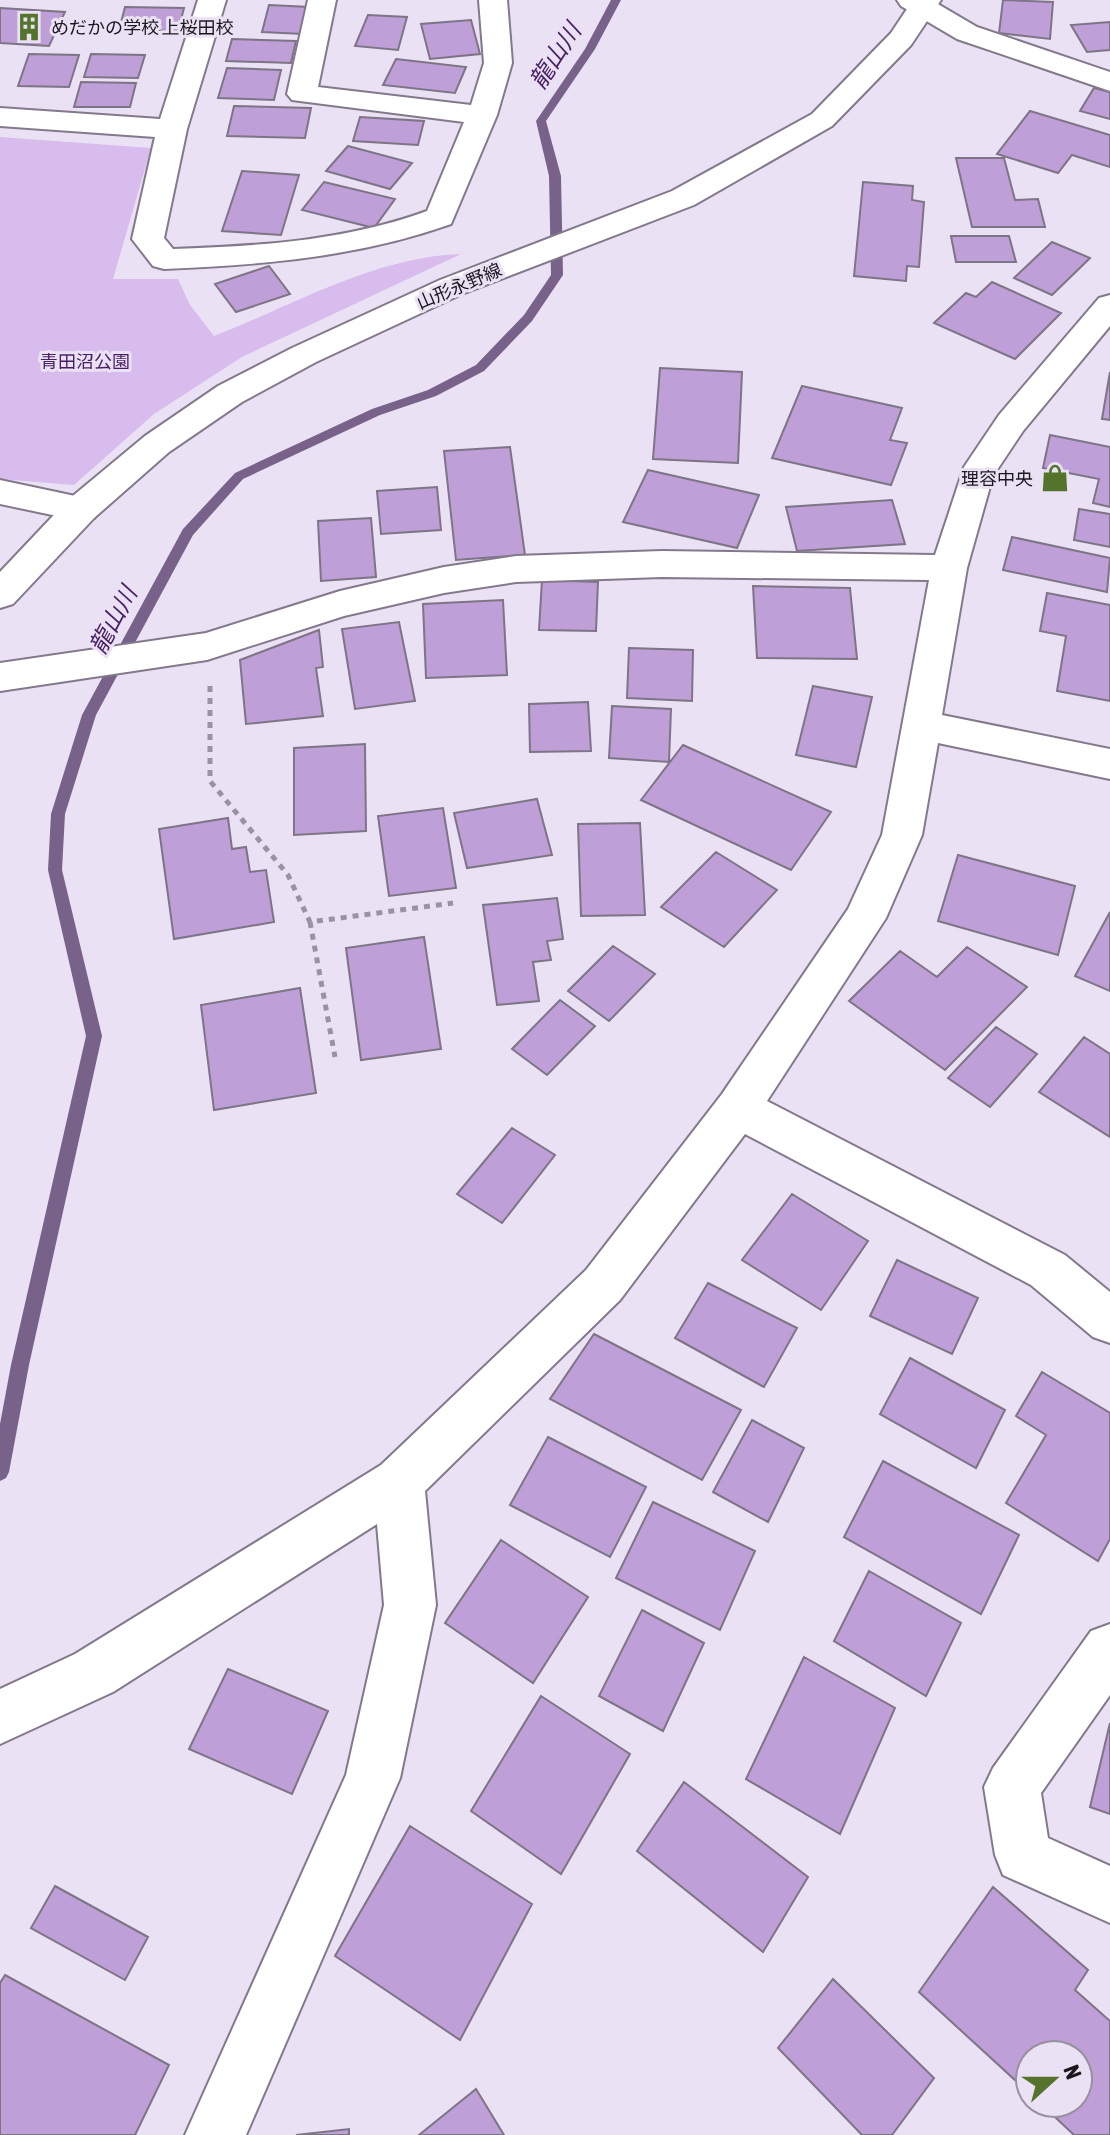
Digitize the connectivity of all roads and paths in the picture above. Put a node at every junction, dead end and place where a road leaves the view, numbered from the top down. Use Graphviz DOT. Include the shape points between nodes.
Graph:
graph roads {
  1 [pos="212,0"];
  2 [pos="322,0"];
  3 [pos="493,0"];
  4 [pos="921,2"];
  5 [pos="1110,82"];
  6 [pos="482,115"];
  7 [pos="0,117"];
  8 [pos="172,129"];
  9 [pos="1110,305"];
  10 [pos="0,492"];
  11 [pos="81,509"];
  12 [pos="949,568"];
  13 [pos="0,595"];
  14 [pos="213,644"];
  15 [pos="0,677"];
  16 [pos="924,726"];
  17 [pos="1110,764"];
  18 [pos="453,903"];
  19 [pos="310,922"];
  20 [pos="335,1057"];
  21 [pos="738,1108"];
  22 [pos="1110,1321"];
  23 [pos="399,1482"];
  24 [pos="1110,1650"];
  25 [pos="0,1717"];
  26 [pos="1110,1895"];
  27 [pos="215,2135"];
  1 -- 8 [label="street"];
  2 -- 6 [label="street" via="302,94"];
  3 -- 6 [label="street" via="498,63"];
  4 -- 5 [label="street" via="967,33"];
  4 -- 11 [label="street, 山形永野線" via="901,39 822,120 683,198 451,287 304,355 230,394 157,444"];
  6 -- 8 [label="street" via="440,217 328,247 164,259 148,239"];
  7 -- 8 [label="street"];
  9 -- 12 [label="street" via="1011,423 976,475"];
  10 -- 11 [label="street"];
  11 -- 13 [label="street, 山形永野線"];
  12 -- 14 [label="street" via="662,564 516,569 340,604"];
  12 -- 16 [label="street"];
  14 -- 15 [label="street"];
  14 -- 19 [label="path" via="210,781 288,875"];
  16 -- 17 [label="street"];
  16 -- 21 [label="street" via="902,835 865,918"];
  18 -- 19 [label="path"];
  19 -- 20 [label="path"];
  21 -- 22 [label="street" via="1048,1270"];
  21 -- 23 [label="street" via="603,1285"];
  23 -- 25 [label="street" via="94,1673"];
  23 -- 27 [label="street" via="410,1605 373,1778"];
  24 -- 26 [label="street" via="1012,1787 1023,1855"];
}
